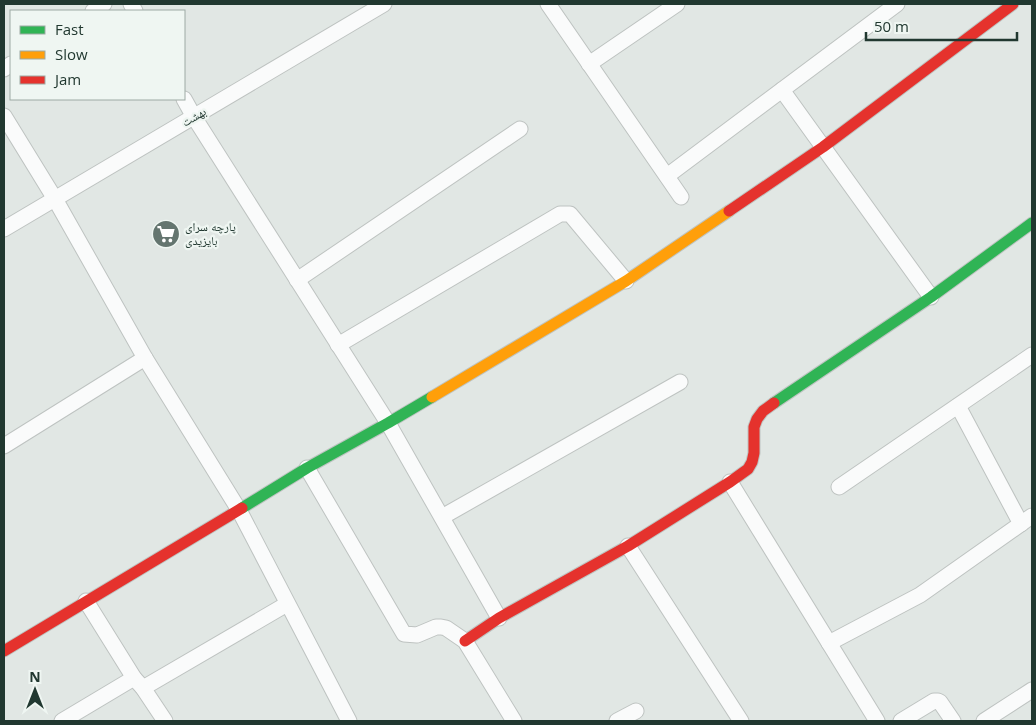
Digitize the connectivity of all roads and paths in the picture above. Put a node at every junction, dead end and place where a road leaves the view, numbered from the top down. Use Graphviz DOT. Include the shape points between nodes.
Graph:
graph roads {
  1 [pos="384,4"];
  2 [pos="548,4"];
  3 [pos="677,4"];
  4 [pos="896,4"];
  5 [pos="1013,4"];
  6 [pos="589,64"];
  7 [pos="782,90"];
  8 [pos="185,100"];
  9 [pos="4,116"];
  10 [pos="194,117"];
  11 [pos="520,129"];
  12 [pos="823,146"];
  13 [pos="667,176"];
  14 [pos="681,197"];
  15 [pos="55,199"];
  16 [pos="1032,222"];
  17 [pos="4,229"];
  18 [pos="297,280"];
  19 [pos="626,281"];
  20 [pos="931,298"];
  21 [pos="338,345"];
  22 [pos="1032,355"];
  23 [pos="145,358"];
  24 [pos="680,382"];
  25 [pos="958,406"];
  26 [pos="388,423"];
  27 [pos="4,446"];
  28 [pos="307,468"];
  29 [pos="730,482"];
  30 [pos="839,488"];
  31 [pos="240,510"];
  32 [pos="442,517"];
  33 [pos="1027,520"];
  34 [pos="628,546"];
  35 [pos="86,601"];
  36 [pos="288,604"];
  37 [pos="499,618"];
  38 [pos="464,641"];
  39 [pos="828,643"];
  40 [pos="4,651"];
  41 [pos="138,683"];
  42 [pos="1032,690"];
  43 [pos="636,711"];
  44 [pos="62,721"];
  45 [pos="165,721"];
  46 [pos="349,721"];
  47 [pos="514,721"];
  48 [pos="617,721"];
  49 [pos="741,721"];
  50 [pos="877,721"];
  51 [pos="901,721"];
  52 [pos="954,721"];
  53 [pos="984,721"];
  1 -- 10 [label="street, بهشت"];
  2 -- 6 [label="street"];
  3 -- 6 [label="street"];
  4 -- 7 [label="street"];
  5 -- 12 [label="street"];
  6 -- 13 [label="street"];
  7 -- 12 [label="street"];
  7 -- 13 [label="street"];
  8 -- 10 [label="street"];
  9 -- 15 [label="street"];
  10 -- 15 [label="street, بهشت"];
  10 -- 18 [label="street"];
  11 -- 18 [label="street"];
  12 -- 19 [label="street"];
  12 -- 20 [label="street"];
  13 -- 14 [label="street"];
  15 -- 17 [label="street, بهشت"];
  15 -- 23 [label="street"];
  16 -- 20 [label="street"];
  18 -- 21 [label="street"];
  19 -- 21 [label="street" via="570,214 560,214"];
  19 -- 26 [label="street"];
  20 -- 29 [label="street" via="763,411 754,427 752,462"];
  21 -- 26 [label="street"];
  22 -- 25 [label="street"];
  23 -- 27 [label="street"];
  23 -- 31 [label="street"];
  24 -- 32 [label="street"];
  25 -- 30 [label="street"];
  25 -- 33 [label="street"];
  26 -- 28 [label="street"];
  26 -- 32 [label="street"];
  28 -- 31 [label="street"];
  28 -- 38 [label="street" via="404,634 416,635 441,627"];
  29 -- 34 [label="street"];
  29 -- 39 [label="street"];
  31 -- 35 [label="street"];
  31 -- 36 [label="street"];
  32 -- 37 [label="street"];
  33 -- 39 [label="street" via="920,595"];
  34 -- 37 [label="street"];
  34 -- 49 [label="street"];
  35 -- 40 [label="street"];
  35 -- 41 [label="street"];
  36 -- 41 [label="street"];
  36 -- 46 [label="street"];
  37 -- 38 [label="street"];
  38 -- 47 [label="street"];
  39 -- 50 [label="street"];
  41 -- 44 [label="street"];
  41 -- 45 [label="street"];
  42 -- 53 [label="street"];
  43 -- 48 [label="street"];
  51 -- 52 [label="street" via="934,701 940,702"];
}
